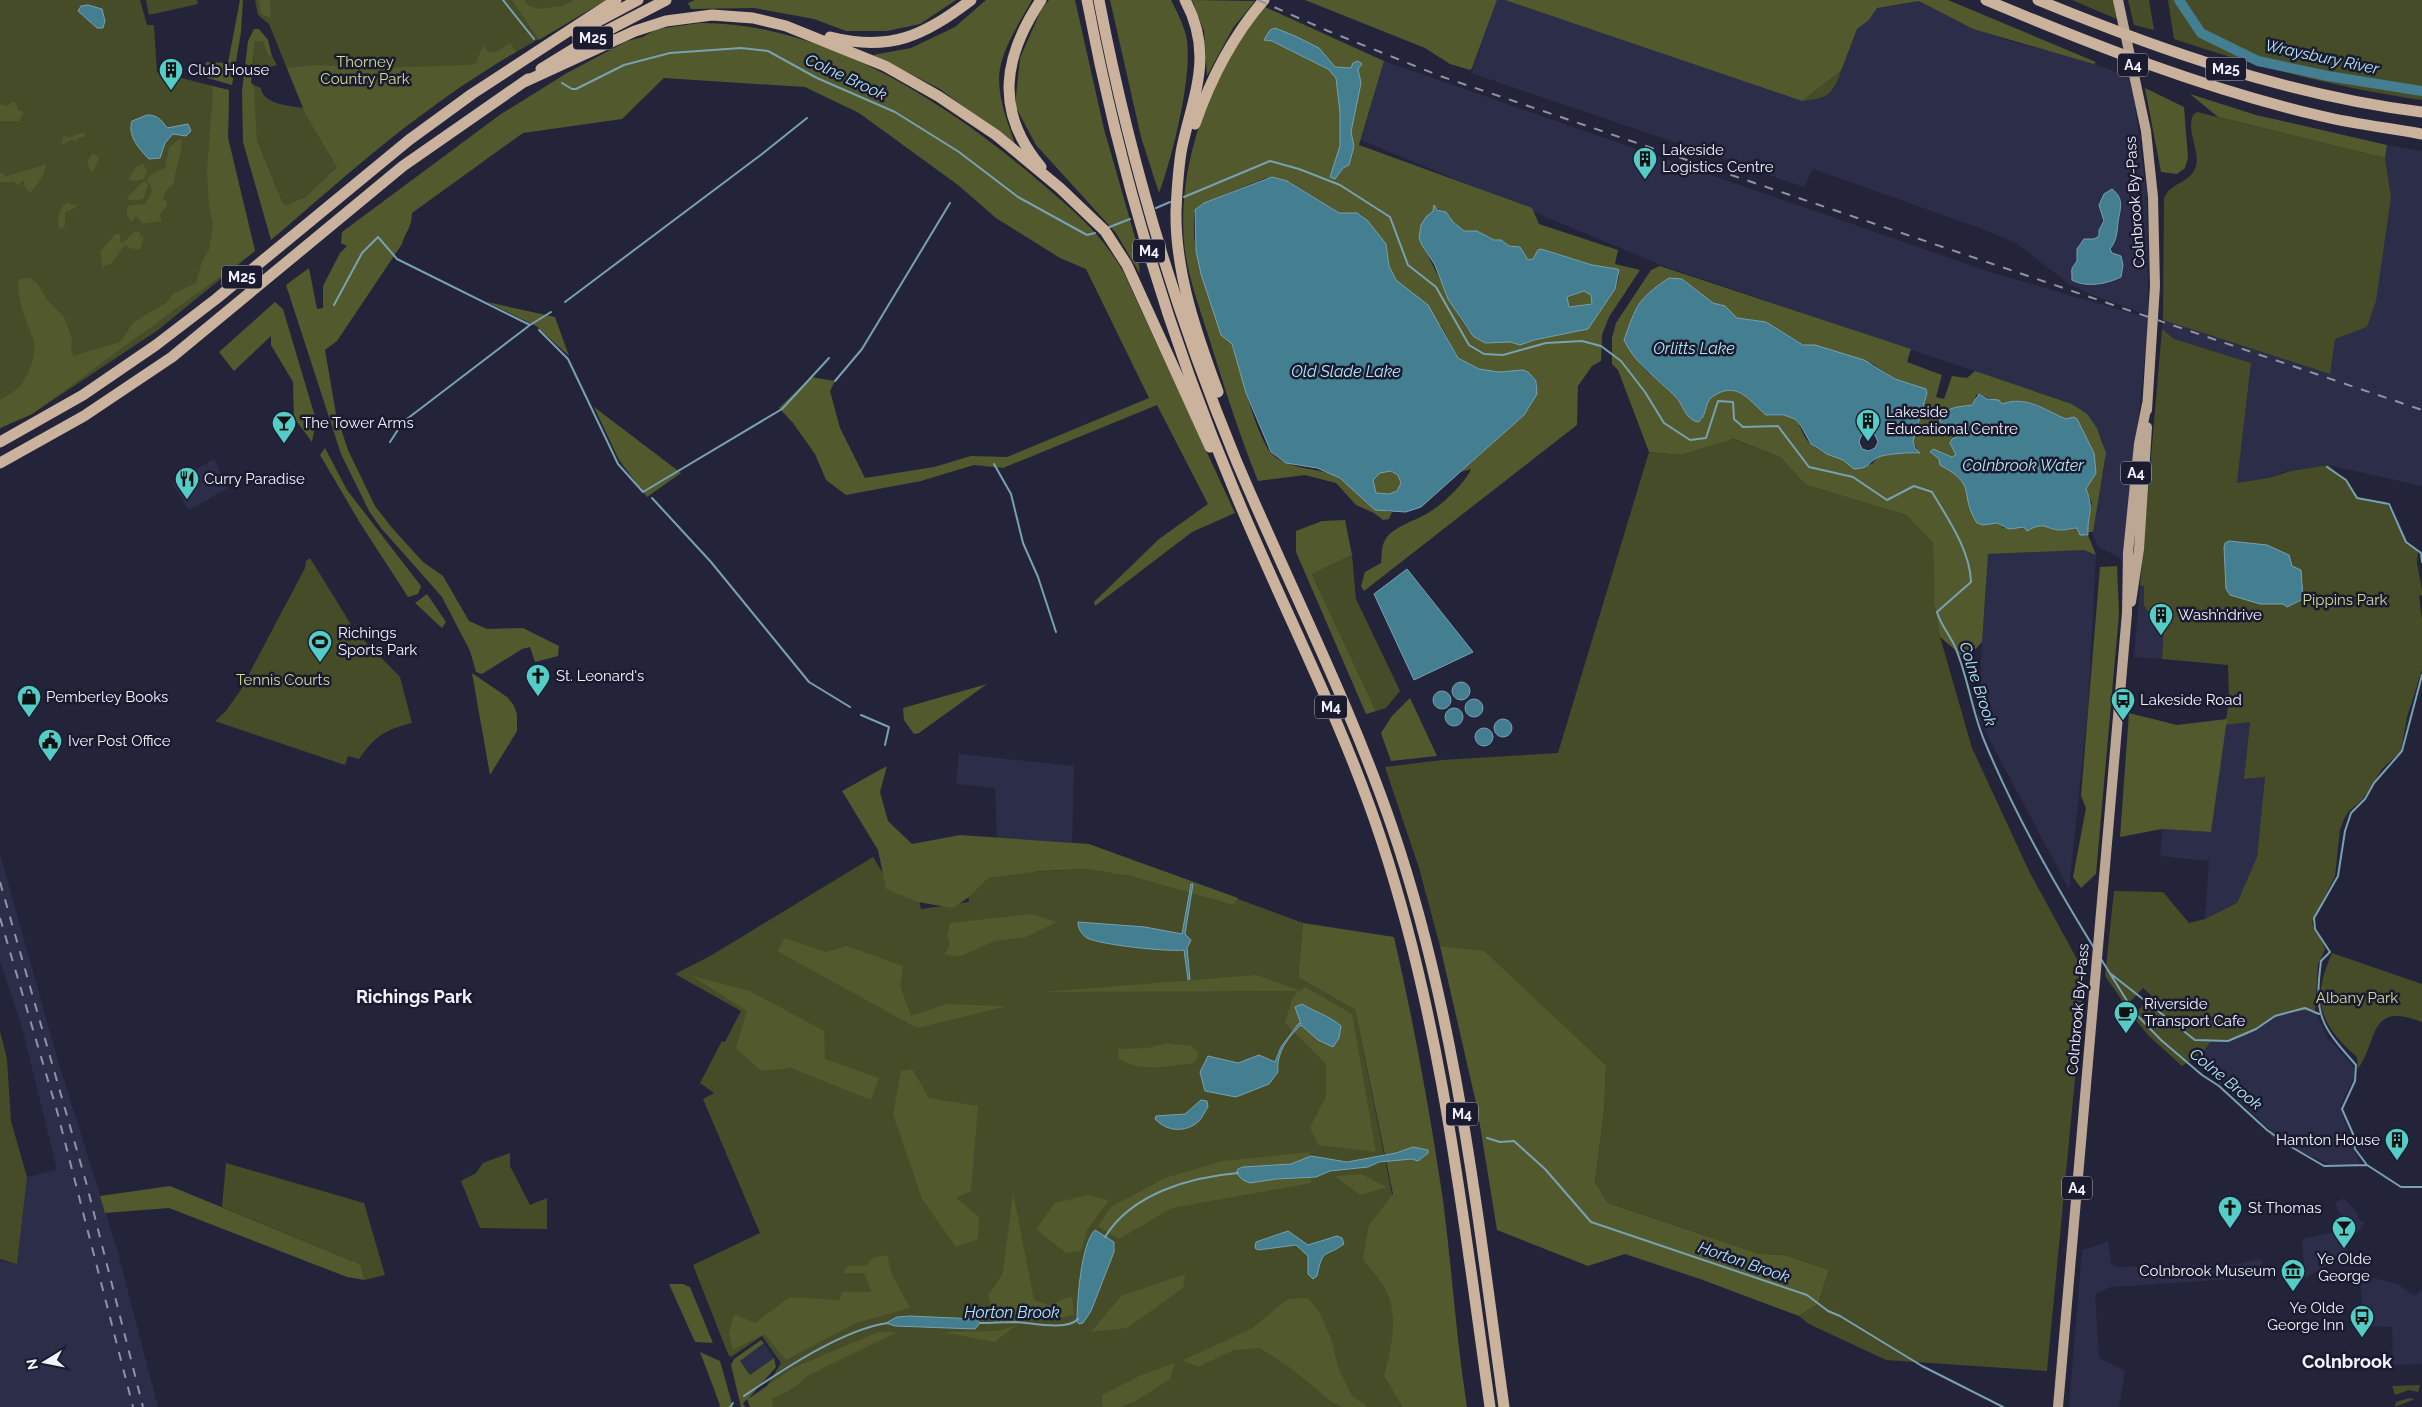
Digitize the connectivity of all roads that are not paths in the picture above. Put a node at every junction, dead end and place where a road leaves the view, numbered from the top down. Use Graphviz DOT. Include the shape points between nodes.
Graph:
graph roads {
  1 [pos="616,0"];
  2 [pos="638,0"];
  3 [pos="666,0"];
  4 [pos="971,0"];
  5 [pos="1041,0"];
  6 [pos="1087,0"];
  7 [pos="1099,0"];
  8 [pos="1186,0"];
  9 [pos="1264,0"];
  10 [pos="1986,0"];
  11 [pos="2038,0"];
  12 [pos="2118,0"];
  13 [pos="805,32"];
  14 [pos="552,44"];
  15 [pos="524,82"];
  16 [pos="2422,112"];
  17 [pos="2422,134"];
  18 [pos="1179,174"];
  19 [pos="1060,188"];
  20 [pos="0,442"];
  21 [pos="0,463"];
  22 [pos="1248,487"];
  23 [pos="1235,494"];
  24 [pos="1490,1407"];
  25 [pos="1504,1407"];
  26 [pos="2058,1407"];
  1 -- 14 [label="highway"];
  2 -- 14 [label="highway, M25"];
  3 -- 15 [label="highway, M25" via="562,55"];
  4 -- 13 [label="highway" via="930,29 895,42 859,43"];
  5 -- 19 [label="highway" via="1014,52 1009,100 1020,138"];
  6 -- 23 [label="highway, M4" via="1117,137 1145,237 1179,345"];
  7 -- 22 [label="highway, M4" via="1124,114 1161,249 1204,378"];
  8 -- 18 [label="highway" via="1198,29 1201,62"];
  9 -- 18 [label="highway" via="1239,31 1215,74 1195,124 1183,172"];
  10 -- 17 [label="highway, M25" via="2144,64 2227,91 2322,117"];
  11 -- 16 [label="highway, M25" via="2146,43 2257,78 2317,94"];
  12 -- 26 [label="highway, Colnbrook By-Pass / A4" via="2146,131 2154,208 2154,312 2139,549 2127,613"];
  13 -- 15 [label="highway" via="740,16 704,15 676,19 624,35"];
  13 -- 19 [label="highway" via="885,66 938,96 996,135"];
  14 -- 20 [label="highway, M25" via="472,94 380,163 156,345 83,395"];
  15 -- 21 [label="highway, M25" via="403,166 172,356 84,416"];
  18 -- 22 [label="highway" via="1177,235 1183,278"];
  19 -- 23 [label="highway" via="1091,216 1119,251"];
  22 -- 25 [label="highway, M4" via="1367,759 1422,924 1458,1088"];
  23 -- 24 [label="highway, M4" via="1348,748 1403,911 1440,1068"];
}
